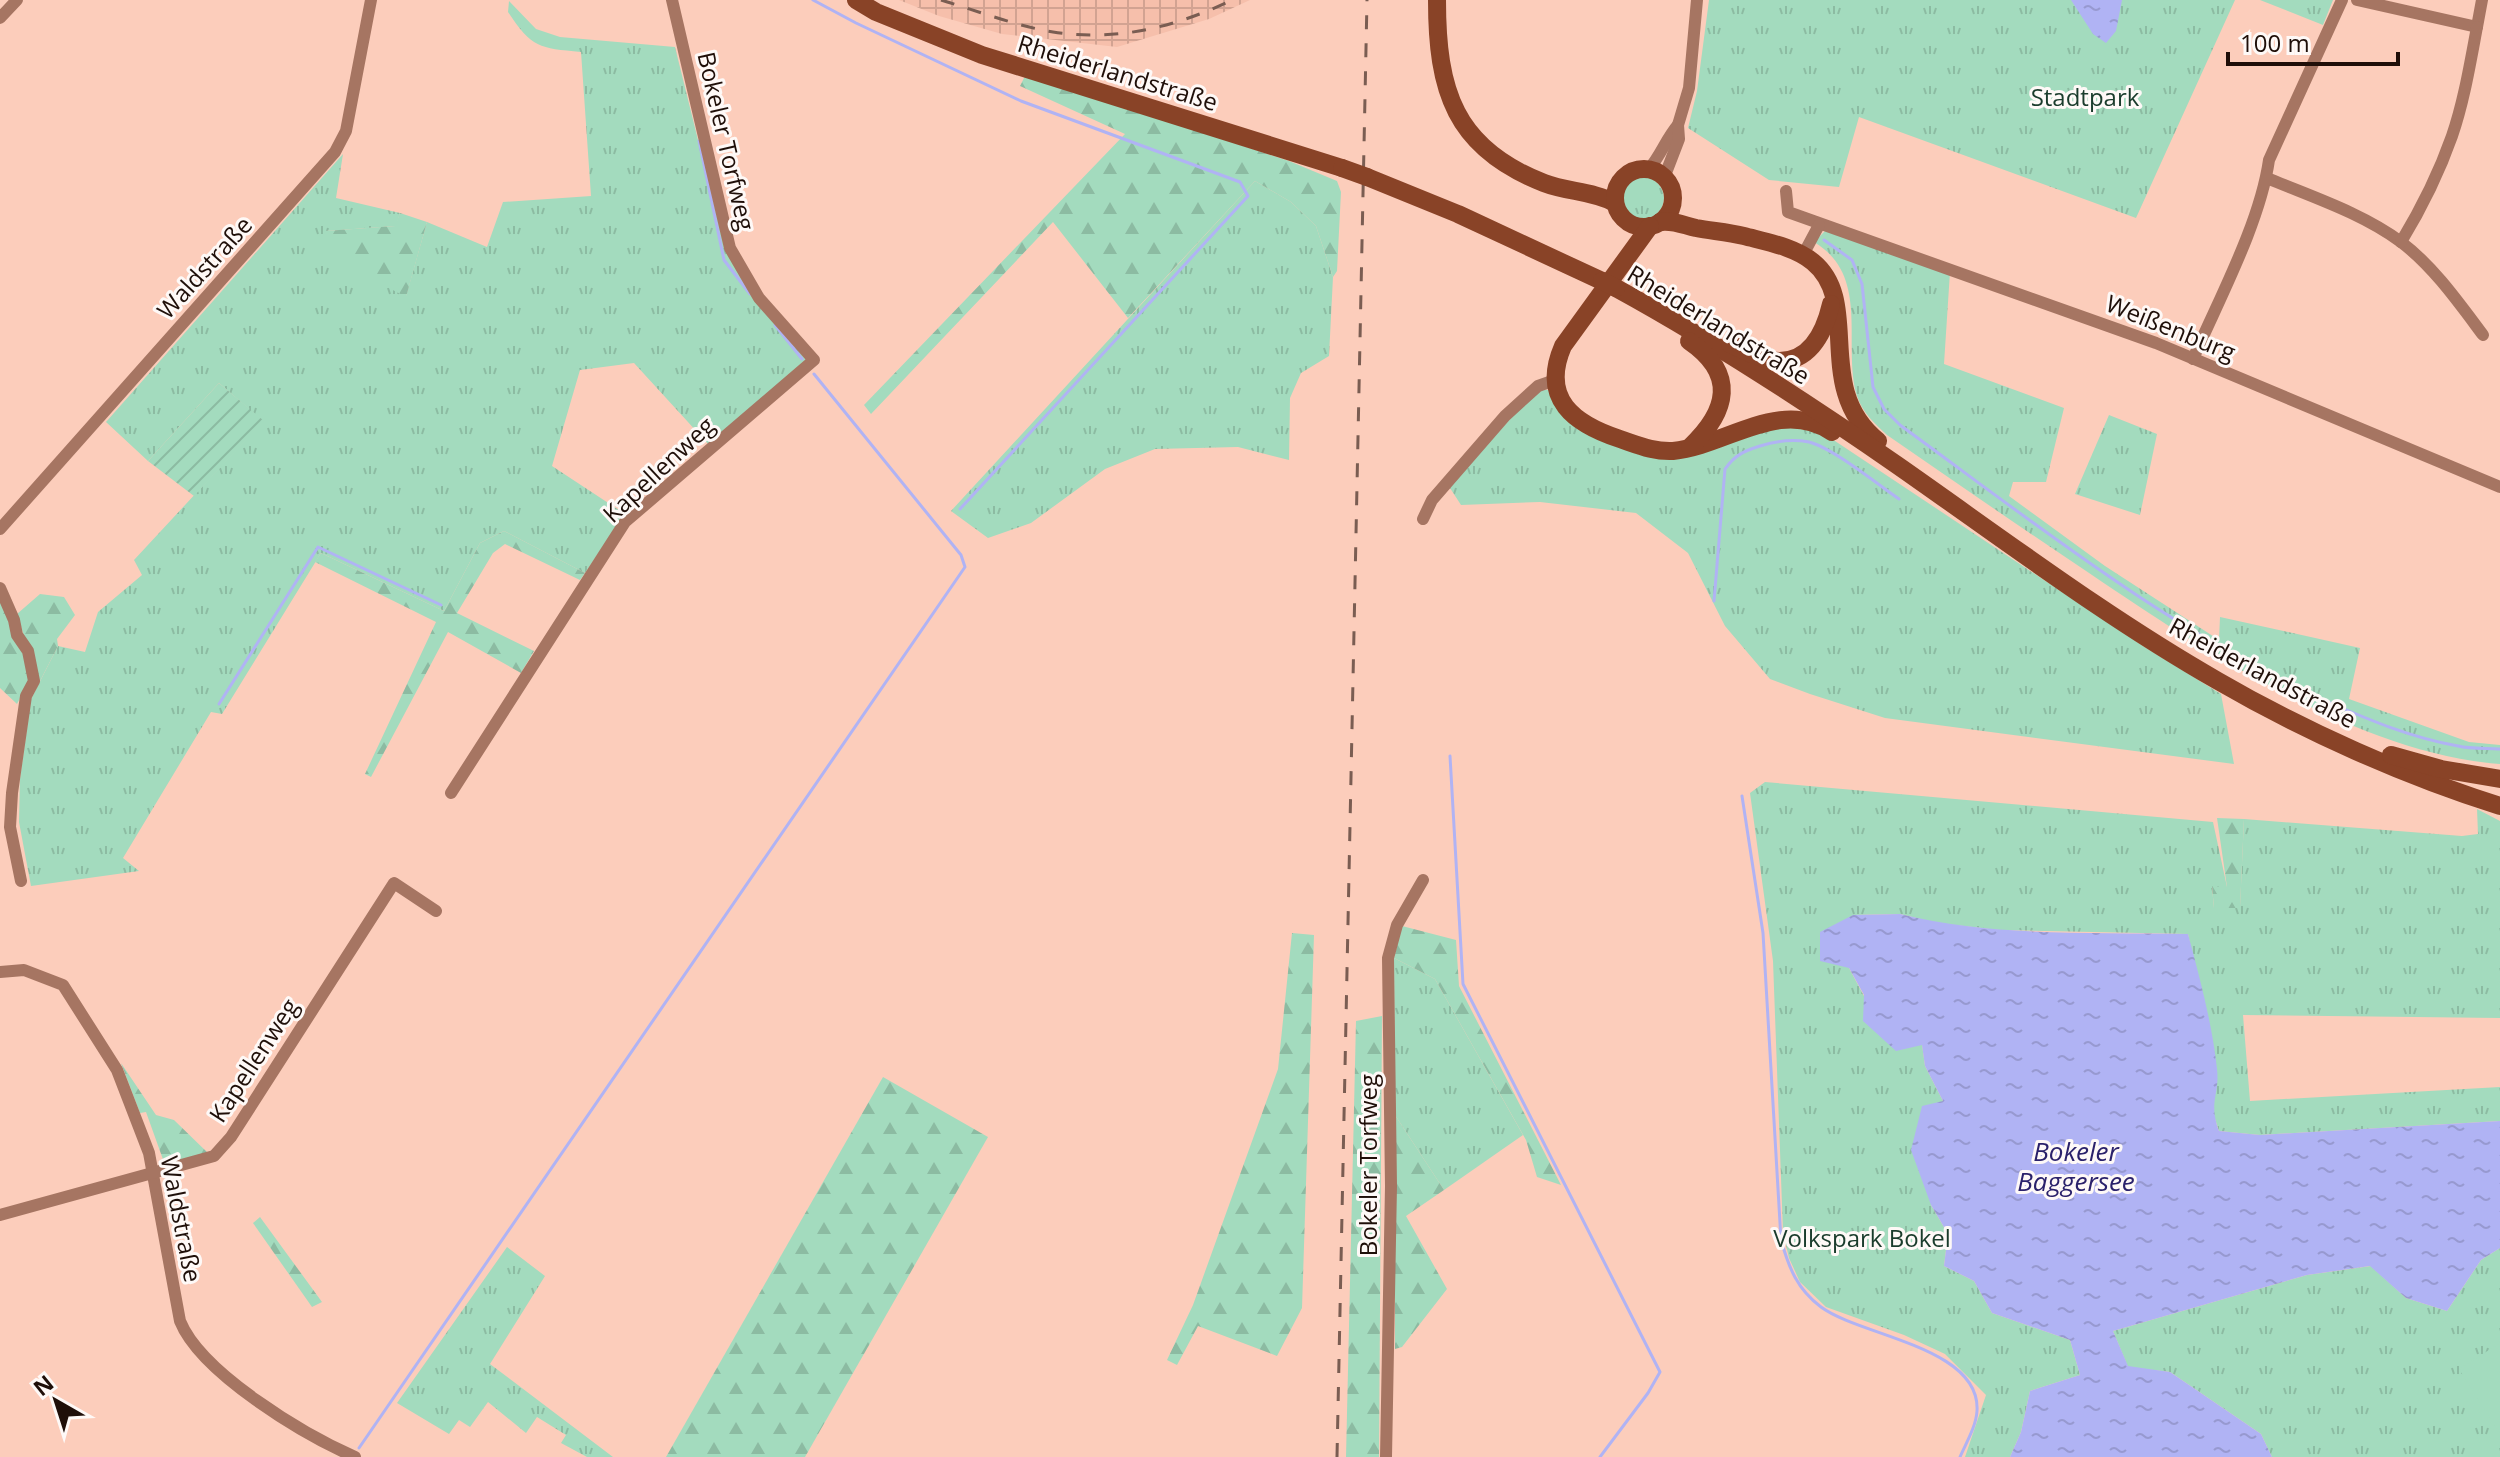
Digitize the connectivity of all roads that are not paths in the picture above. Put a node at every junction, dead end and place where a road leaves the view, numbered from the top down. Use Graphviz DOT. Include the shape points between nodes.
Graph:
graph roads {
  1 [pos="17,0"];
  2 [pos="371,0"];
  3 [pos="672,0"];
  4 [pos="856,0"];
  5 [pos="1437,0"];
  6 [pos="1697,0"];
  7 [pos="2342,0"];
  8 [pos="2357,0"];
  9 [pos="2482,0"];
  10 [pos="0,18"];
  11 [pos="2477,27"];
  12 [pos="1657,174"];
  13 [pos="2267,178"];
  14 [pos="1786,191"];
  15 [pos="1617,194"];
  16 [pos="1672,204"];
  17 [pos="1630,223"];
  18 [pos="1655,224"];
  19 [pos="1819,225"];
  20 [pos="1717,229"];
  21 [pos="2401,242"];
  22 [pos="1803,255"];
  23 [pos="1622,264"];
  24 [pos="1833,297"];
  25 [pos="1665,316"];
  26 [pos="2483,335"];
  27 [pos="1713,344"];
  28 [pos="2193,359"];
  29 [pos="814,360"];
  30 [pos="1555,380"];
  31 [pos="1866,444"];
  32 [pos="1689,448"];
  33 [pos="1897,465"];
  34 [pos="2500,487"];
  35 [pos="1423,519"];
  36 [pos="0,529"];
  37 [pos="0,588"];
  38 [pos="2357,749"];
  39 [pos="2500,779"];
  40 [pos="451,793"];
  41 [pos="2500,806"];
  42 [pos="1423,880"];
  43 [pos="21,881"];
  44 [pos="436,911"];
  45 [pos="0,972"];
  46 [pos="153,1175"];
  47 [pos="0,1215"];
  48 [pos="355,1457"];
  49 [pos="1386,1457"];
  1 -- 10 [label="street"];
  2 -- 36 [label="street, Waldstraße" via="346,131 335,152"];
  3 -- 29 [label="street, Bokeler Torfweg" via="730,248 759,298"];
  4 -- 25 [label="main road, Rheiderlandstraße, bridge" via="982,55 1367,177 1609,284"];
  5 -- 15 [label="main road" via="1440,67 1465,128 1490,153 1518,170 1601,185"];
  6 -- 12 [label="street" via="1679,139"];
  7 -- 13 [label="street" via="2269,160"];
  8 -- 11 [label="street"];
  9 -- 11 [label="street"];
  11 -- 21 [label="street" via="2451,137"];
  12 -- 15 [label="main road" via="1631,172"];
  12 -- 16 [label="main road" via="1672,194"];
  13 -- 21 [label="street" via="2348,211"];
  13 -- 28 [label="street"];
  14 -- 19 [label="street, Weißenburg" via="1788,212"];
  15 -- 17 [label="main road" via="1618,212"];
  16 -- 18 [label="main road"];
  16 -- 20 [label="main road"];
  17 -- 18 [label="main road"];
  17 -- 23 [label="main road"];
  18 -- 20 [label="main road" via="1669,221"];
  18 -- 23 [label="main road"];
  19 -- 22 [label="street"];
  19 -- 28 [label="street, Weißenburg"];
  20 -- 22 [label="main road"];
  21 -- 26 [label="street"];
  22 -- 24 [label="main road" via="1822,271"];
  23 -- 30 [label="main road" via="1563,346"];
  24 -- 27 [label="main road" via="1821,337 1801,356 1770,360 1731,344"];
  24 -- 33 [label="main road" via="1846,399"];
  25 -- 27 [label="main road, Rheiderlandstraße"];
  25 -- 32 [label="main road" via="1711,360 1722,385 1715,421"];
  27 -- 31 [label="main road, Rheiderlandstraße"];
  28 -- 34 [label="street, Weißenburg"];
  29 -- 40 [label="street, Kapellenweg" via="625,522"];
  30 -- 32 [label="main road" via="1572,416 1595,431 1661,451"];
  30 -- 35 [label="street" via="1538,386 1515,406 1456,469"];
  31 -- 32 [label="main road" via="1852,445 1807,421 1783,419"];
  31 -- 33 [label="main road, Rheiderlandstraße"];
  33 -- 38 [label="main road, Rheiderlandstraße" via="2154,642 2286,718"];
  37 -- 43 [label="street" via="28,651 34,681 26,696 12,793 10,827"];
  38 -- 39 [label="main road"];
  38 -- 41 [label="main road, Rheiderlandstraße"];
  42 -- 49 [label="street, Bokeler Torfweg" via="1397,925 1388,958"];
  44 -- 46 [label="street, Kapellenweg" via="394,883 231,1137 214,1156"];
  45 -- 46 [label="street, Waldstraße" via="24,970 63,985 117,1070"];
  46 -- 47 [label="street, Kapellenweg"];
  46 -- 48 [label="street, Waldstraße" via="186,1337 207,1361 280,1416"];
}
